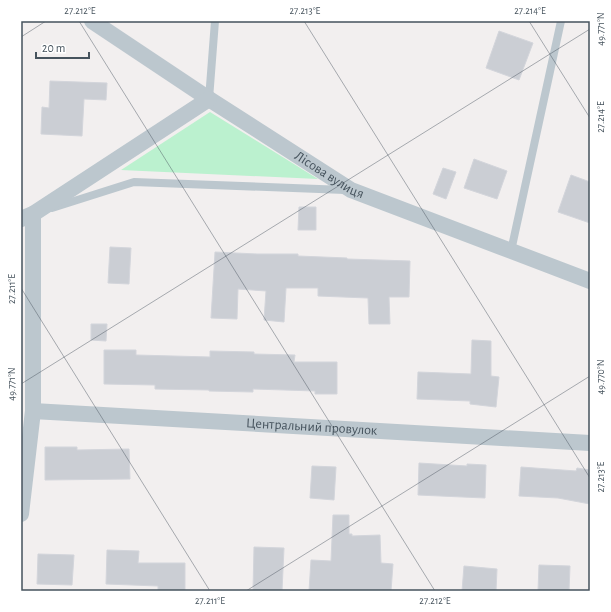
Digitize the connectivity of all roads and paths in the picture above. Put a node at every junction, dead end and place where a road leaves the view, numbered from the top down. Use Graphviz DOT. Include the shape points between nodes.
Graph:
graph roads {
  1 [pos="92,21"];
  2 [pos="216,21"];
  3 [pos="561,21"];
  4 [pos="209,99"];
  5 [pos="351,190"];
  6 [pos="27,216"];
  7 [pos="511,251"];
  8 [pos="590,281"];
  9 [pos="32,411"];
  10 [pos="590,443"];
  11 [pos="21,514"];
  1 -- 4 [label="street, Лісова вулиця"];
  2 -- 4 [label="lane"];
  3 -- 7 [label="lane"];
  4 -- 5 [label="street, Лісова вулиця"];
  4 -- 6 [label="street"];
  5 -- 6 [label="lane" via="134,182"];
  5 -- 7 [label="street, Лісова вулиця"];
  6 -- 9 [label="street"];
  7 -- 8 [label="street, Лісова вулиця"];
  9 -- 10 [label="street, Центральний провулок"];
  9 -- 11 [label="street"];
}
